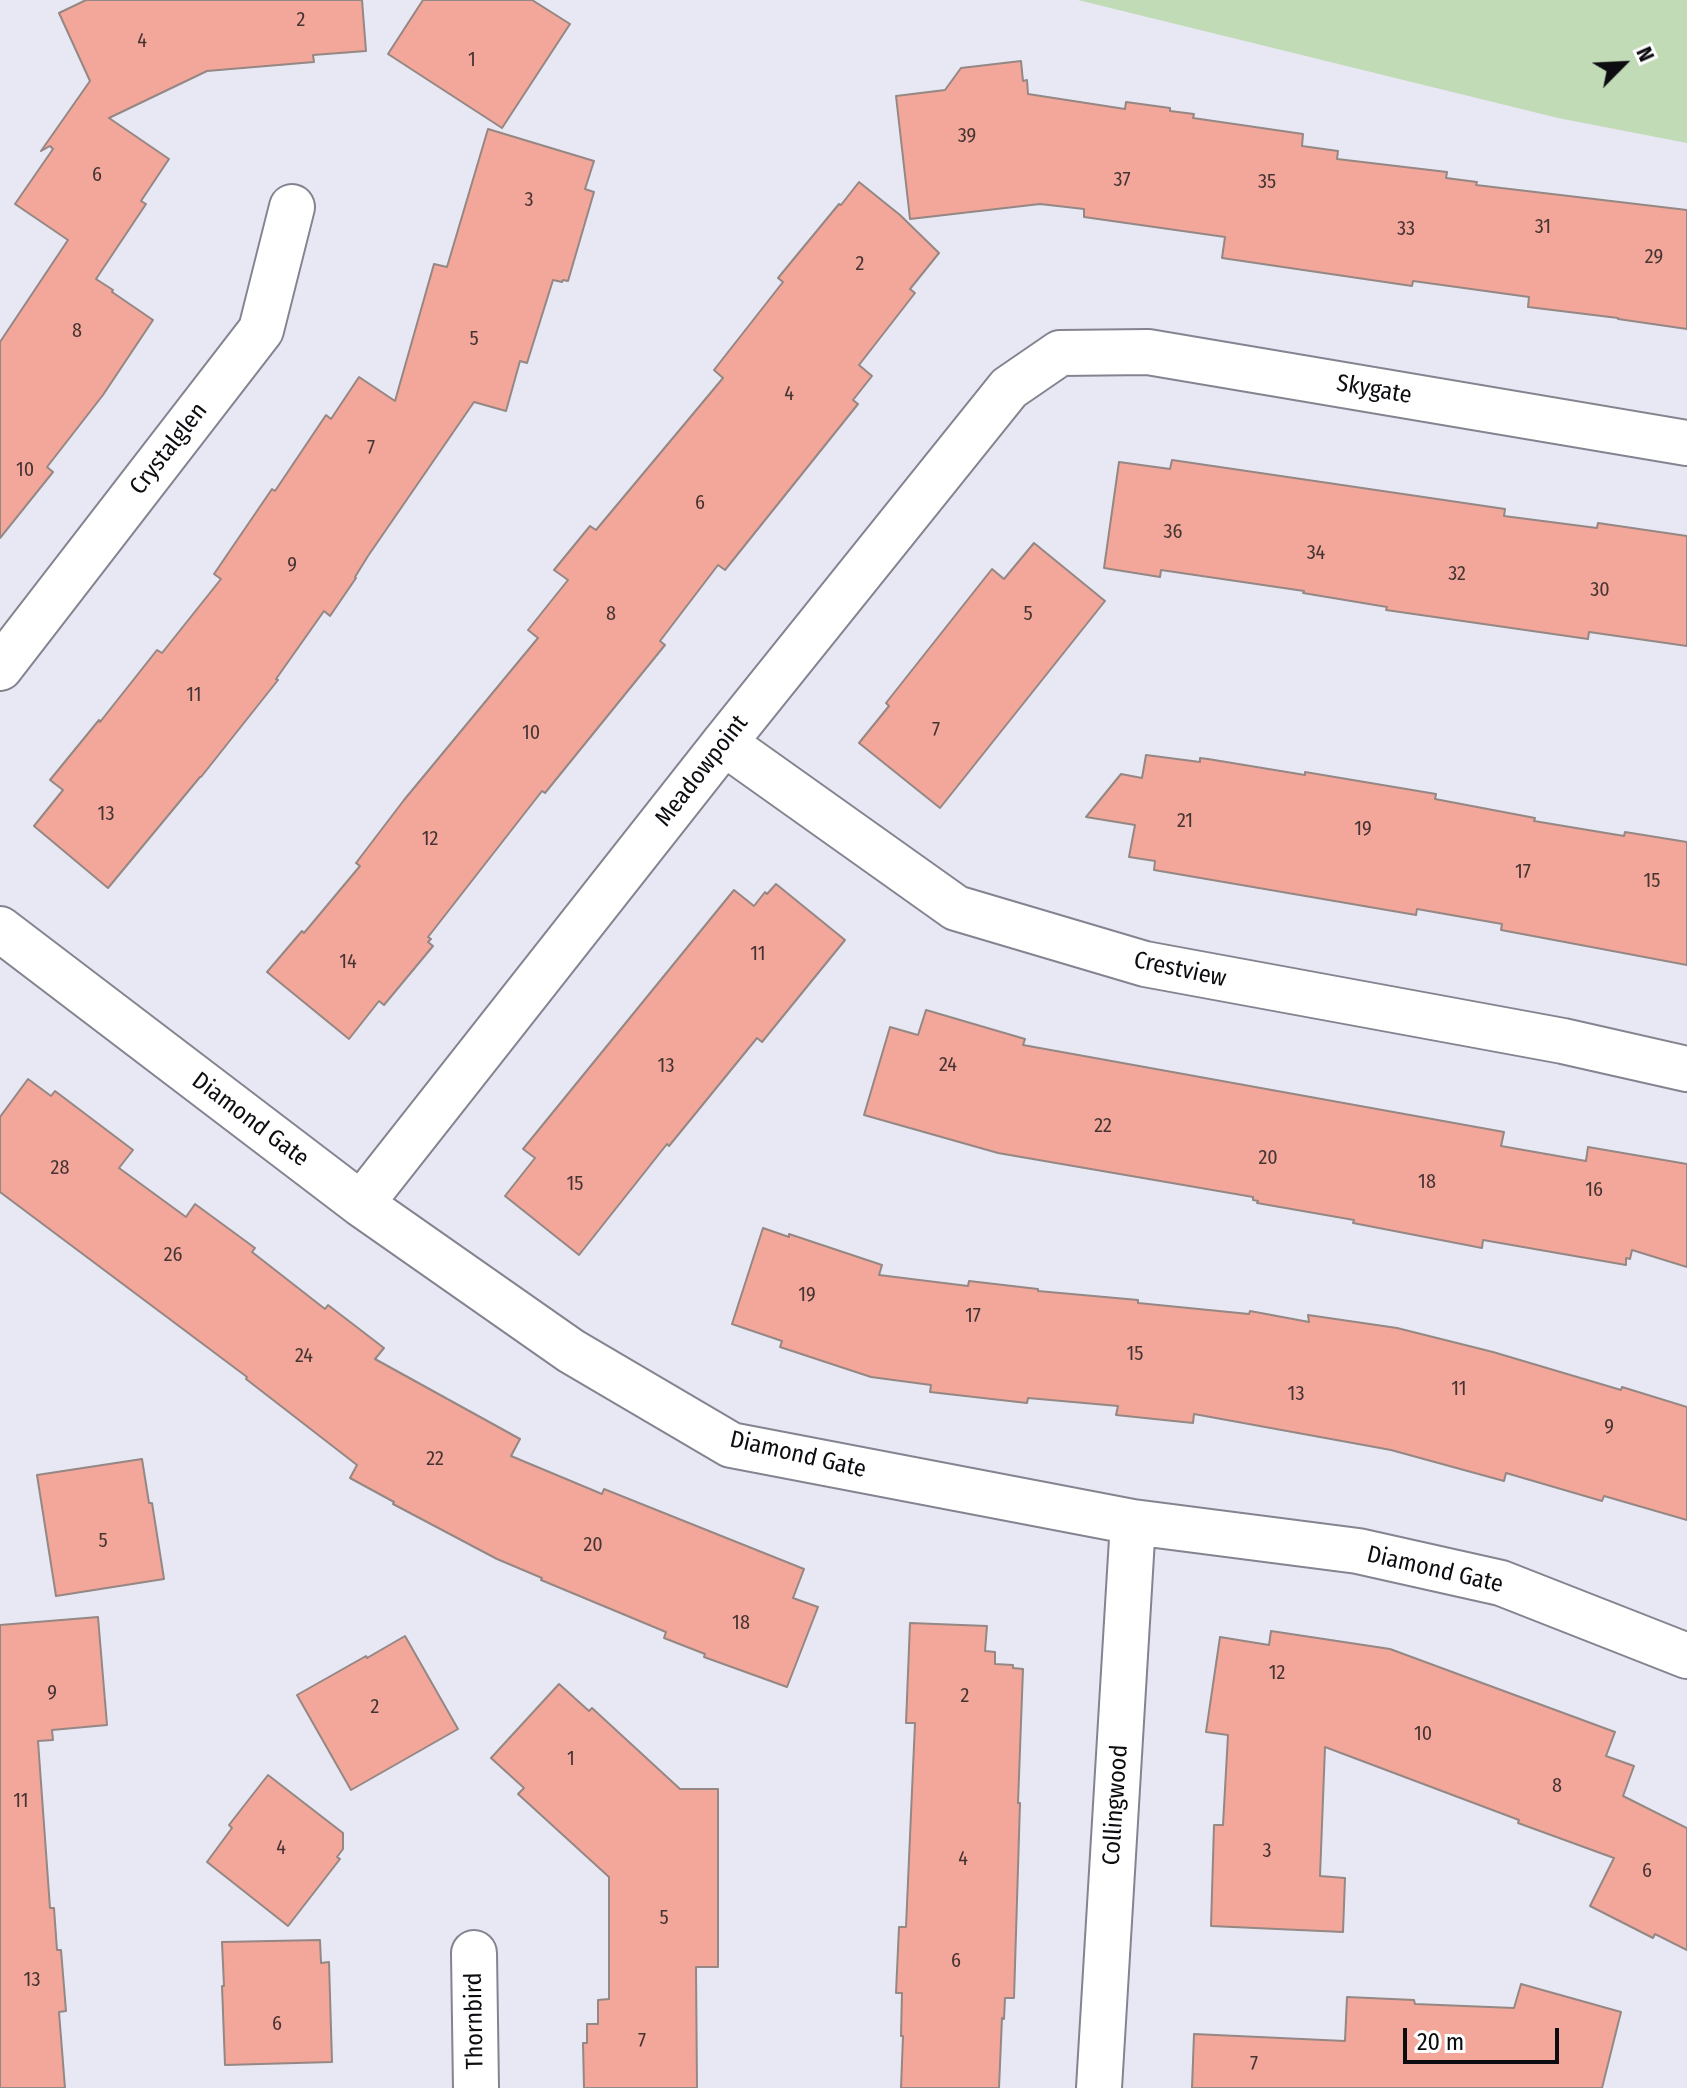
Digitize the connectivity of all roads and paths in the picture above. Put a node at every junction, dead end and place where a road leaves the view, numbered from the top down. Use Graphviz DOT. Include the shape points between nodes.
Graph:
graph roads {
  1 [pos="292,207"];
  2 [pos="1060,353"];
  3 [pos="1687,443"];
  4 [pos="0,668"];
  5 [pos="724,743"];
  6 [pos="0,929"];
  7 [pos="1687,1069"];
  8 [pos="361,1204"];
  9 [pos="1133,1522"];
  10 [pos="1687,1656"];
  11 [pos="474,1953"];
  12 [pos="476,2088"];
  13 [pos="1099,2088"];
  1 -- 4 [label="street, Crystalglen" via="261,330"];
  2 -- 3 [label="street, Skygate" via="1148,352"];
  2 -- 5 [label="street, Meadowpoint" via="1009,388"];
  5 -- 7 [label="street, Crestview" via="956,908 1145,964"];
  5 -- 8 [label="street, Meadowpoint"];
  6 -- 8 [label="street, Diamond Gate"];
  8 -- 9 [label="street, Diamond Gate" via="571,1351 731,1445"];
  9 -- 10 [label="street, Diamond Gate" via="1358,1551 1501,1583"];
  9 -- 13 [label="street, Collingwood"];
  11 -- 12 [label="street, Thornbird"];
}
